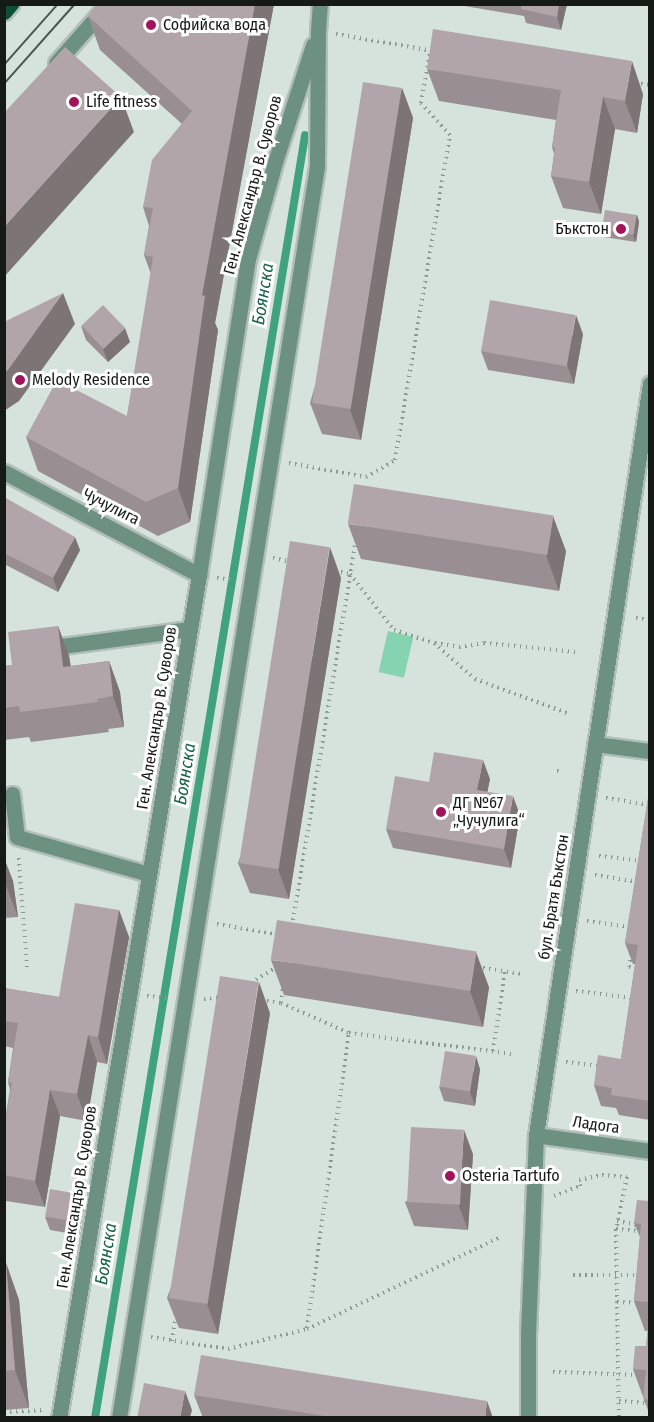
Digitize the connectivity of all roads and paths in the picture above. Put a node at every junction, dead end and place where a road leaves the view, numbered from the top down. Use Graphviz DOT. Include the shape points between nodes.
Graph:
graph roads {
  1 [pos="11,4"];
  2 [pos="108,4"];
  3 [pos="320,4"];
  4 [pos="4,12"];
  5 [pos="318,31"];
  6 [pos="430,51"];
  7 [pos="441,53"];
  8 [pos="46,75"];
  9 [pos="626,82"];
  10 [pos="650,85"];
  11 [pos="650,384"];
  12 [pos="271,460"];
  13 [pos="4,472"];
  14 [pos="366,477"];
  15 [pos="364,488"];
  16 [pos="357,531"];
  17 [pos="256,555"];
  18 [pos="298,563"];
  19 [pos="329,570"];
  20 [pos="350,574"];
  21 [pos="204,576"];
  22 [pos="242,581"];
  23 [pos="636,618"];
  24 [pos="650,620"];
  25 [pos="190,629"];
  26 [pos="434,643"];
  27 [pos="33,649"];
  28 [pos="578,652"];
  29 [pos="567,713"];
  30 [pos="595,744"];
  31 [pos="650,751"];
  32 [pos="557,771"];
  33 [pos="563,772"];
  34 [pos="12,794"];
  35 [pos="602,797"];
  36 [pos="650,805"];
  37 [pos="17,837"];
  38 [pos="643,851"];
  39 [pos="592,855"];
  40 [pos="645,861"];
  41 [pos="149,874"];
  42 [pos="589,874"];
  43 [pos="581,920"];
  44 [pos="198,921"];
  45 [pos="638,929"];
  46 [pos="632,947"];
  47 [pos="287,962"];
  48 [pos="471,966"];
  49 [pos="27,968"];
  50 [pos="505,971"];
  51 [pos="523,974"];
  52 [pos="641,979"];
  53 [pos="284,982"];
  54 [pos="639,988"];
  55 [pos="243,990"];
  56 [pos="570,990"];
  57 [pos="138,995"];
  58 [pos="230,996"];
  59 [pos="639,998"];
  60 [pos="181,1000"];
  61 [pos="258,1000"];
  62 [pos="281,1003"];
  63 [pos="635,1010"];
  64 [pos="349,1033"];
  65 [pos="493,1051"];
  66 [pos="513,1054"];
  67 [pos="559,1062"];
  68 [pos="602,1066"];
  69 [pos="536,1135"];
  70 [pos="650,1151"];
  71 [pos="554,1196"];
  72 [pos="617,1221"];
  73 [pos="644,1226"];
  74 [pos="616,1229"];
  75 [pos="648,1232"];
  76 [pos="499,1238"];
  77 [pos="573,1275"];
  78 [pos="617,1275"];
  79 [pos="650,1275"];
  80 [pos="617,1302"];
  81 [pos="642,1303"];
  82 [pos="177,1312"];
  83 [pos="307,1329"];
  84 [pos="132,1334"];
  85 [pos="172,1341"];
  86 [pos="553,1371"];
  87 [pos="619,1374"];
  88 [pos="650,1376"];
  89 [pos="619,1401"];
  90 [pos="650,1403"];
  91 [pos="4,1412"];
  92 [pos="60,1413"];
  93 [pos="119,1418"];
  94 [pos="528,1418"];
  95 [pos="619,1418"];
  1 -- 4 [label="main road"];
  2 -- 8 [label="street"];
  3 -- 5 [label="street, Ген. Александър В. Суворов"];
  5 -- 6 [label="path"];
  5 -- 12 [label="street, Ген. Александър В. Суворов" via="318,166"];
  5 -- 21 [label="street, Ген. Александър В. Суворов" via="248,259"];
  6 -- 7 [label="path"];
  6 -- 14 [label="path" via="421,103 450,135 395,460"];
  9 -- 10 [label="path"];
  11 -- 30 [label="street, бул. Братя Бъкстон"];
  12 -- 14 [label="path"];
  12 -- 17 [label="street, Ген. Александър В. Суворов"];
  13 -- 21 [label="street, Чучулига"];
  14 -- 15 [label="path"];
  16 -- 20 [label="path"];
  17 -- 18 [label="path"];
  17 -- 44 [label="street, Ген. Александър В. Суворов"];
  19 -- 20 [label="path"];
  20 -- 26 [label="path" via="394,630"];
  20 -- 44 [label="path" via="290,937"];
  21 -- 22 [label="path"];
  21 -- 25 [label="street, Ген. Александър В. Суворов"];
  23 -- 24 [label="path"];
  25 -- 27 [label="street"];
  25 -- 41 [label="street, Ген. Александър В. Суворов"];
  26 -- 28 [label="path" via="459,647 484,643"];
  26 -- 29 [label="path" via="475,679"];
  30 -- 31 [label="street"];
  30 -- 69 [label="street, бул. Братя Бъкстон"];
  32 -- 33 [label="path"];
  34 -- 37 [label="street"];
  35 -- 36 [label="path"];
  37 -- 41 [label="street"];
  37 -- 49 [label="path"];
  38 -- 40 [label="path"];
  39 -- 40 [label="path"];
  40 -- 42 [label="path" via="642,882"];
  41 -- 92 [label="street, Ген. Александър В. Суворов"];
  43 -- 45 [label="path"];
  44 -- 60 [label="street, Ген. Александър В. Суворов"];
  46 -- 52 [label="path" via="629,967 643,969"];
  47 -- 55 [label="path"];
  48 -- 50 [label="path"];
  50 -- 51 [label="path"];
  50 -- 65 [label="path"];
  53 -- 62 [label="path"];
  54 -- 59 [label="path"];
  56 -- 59 [label="path"];
  57 -- 60 [label="path"];
  58 -- 60 [label="path"];
  59 -- 63 [label="path"];
  60 -- 84 [label="street, Ген. Александър В. Суворов"];
  61 -- 62 [label="path"];
  62 -- 64 [label="path"];
  64 -- 65 [label="path"];
  64 -- 83 [label="path"];
  65 -- 66 [label="path"];
  67 -- 68 [label="path"];
  69 -- 70 [label="street, Ладога"];
  69 -- 94 [label="street, бул. Братя Бъкстон"];
  71 -- 72 [label="path" via="580,1186 579,1180 602,1175 627,1177"];
  72 -- 73 [label="path"];
  72 -- 74 [label="path"];
  74 -- 75 [label="path"];
  74 -- 78 [label="path"];
  76 -- 83 [label="path"];
  77 -- 78 [label="path"];
  78 -- 79 [label="path"];
  78 -- 80 [label="path"];
  80 -- 81 [label="path"];
  80 -- 87 [label="path"];
  82 -- 85 [label="path"];
  83 -- 85 [label="path" via="228,1349"];
  84 -- 85 [label="path"];
  84 -- 93 [label="street, Ген. Александър В. Суворов"];
  86 -- 87 [label="path"];
  87 -- 88 [label="path"];
  87 -- 89 [label="path"];
  89 -- 90 [label="path"];
  89 -- 95 [label="path"];
  91 -- 92 [label="path"];
}
